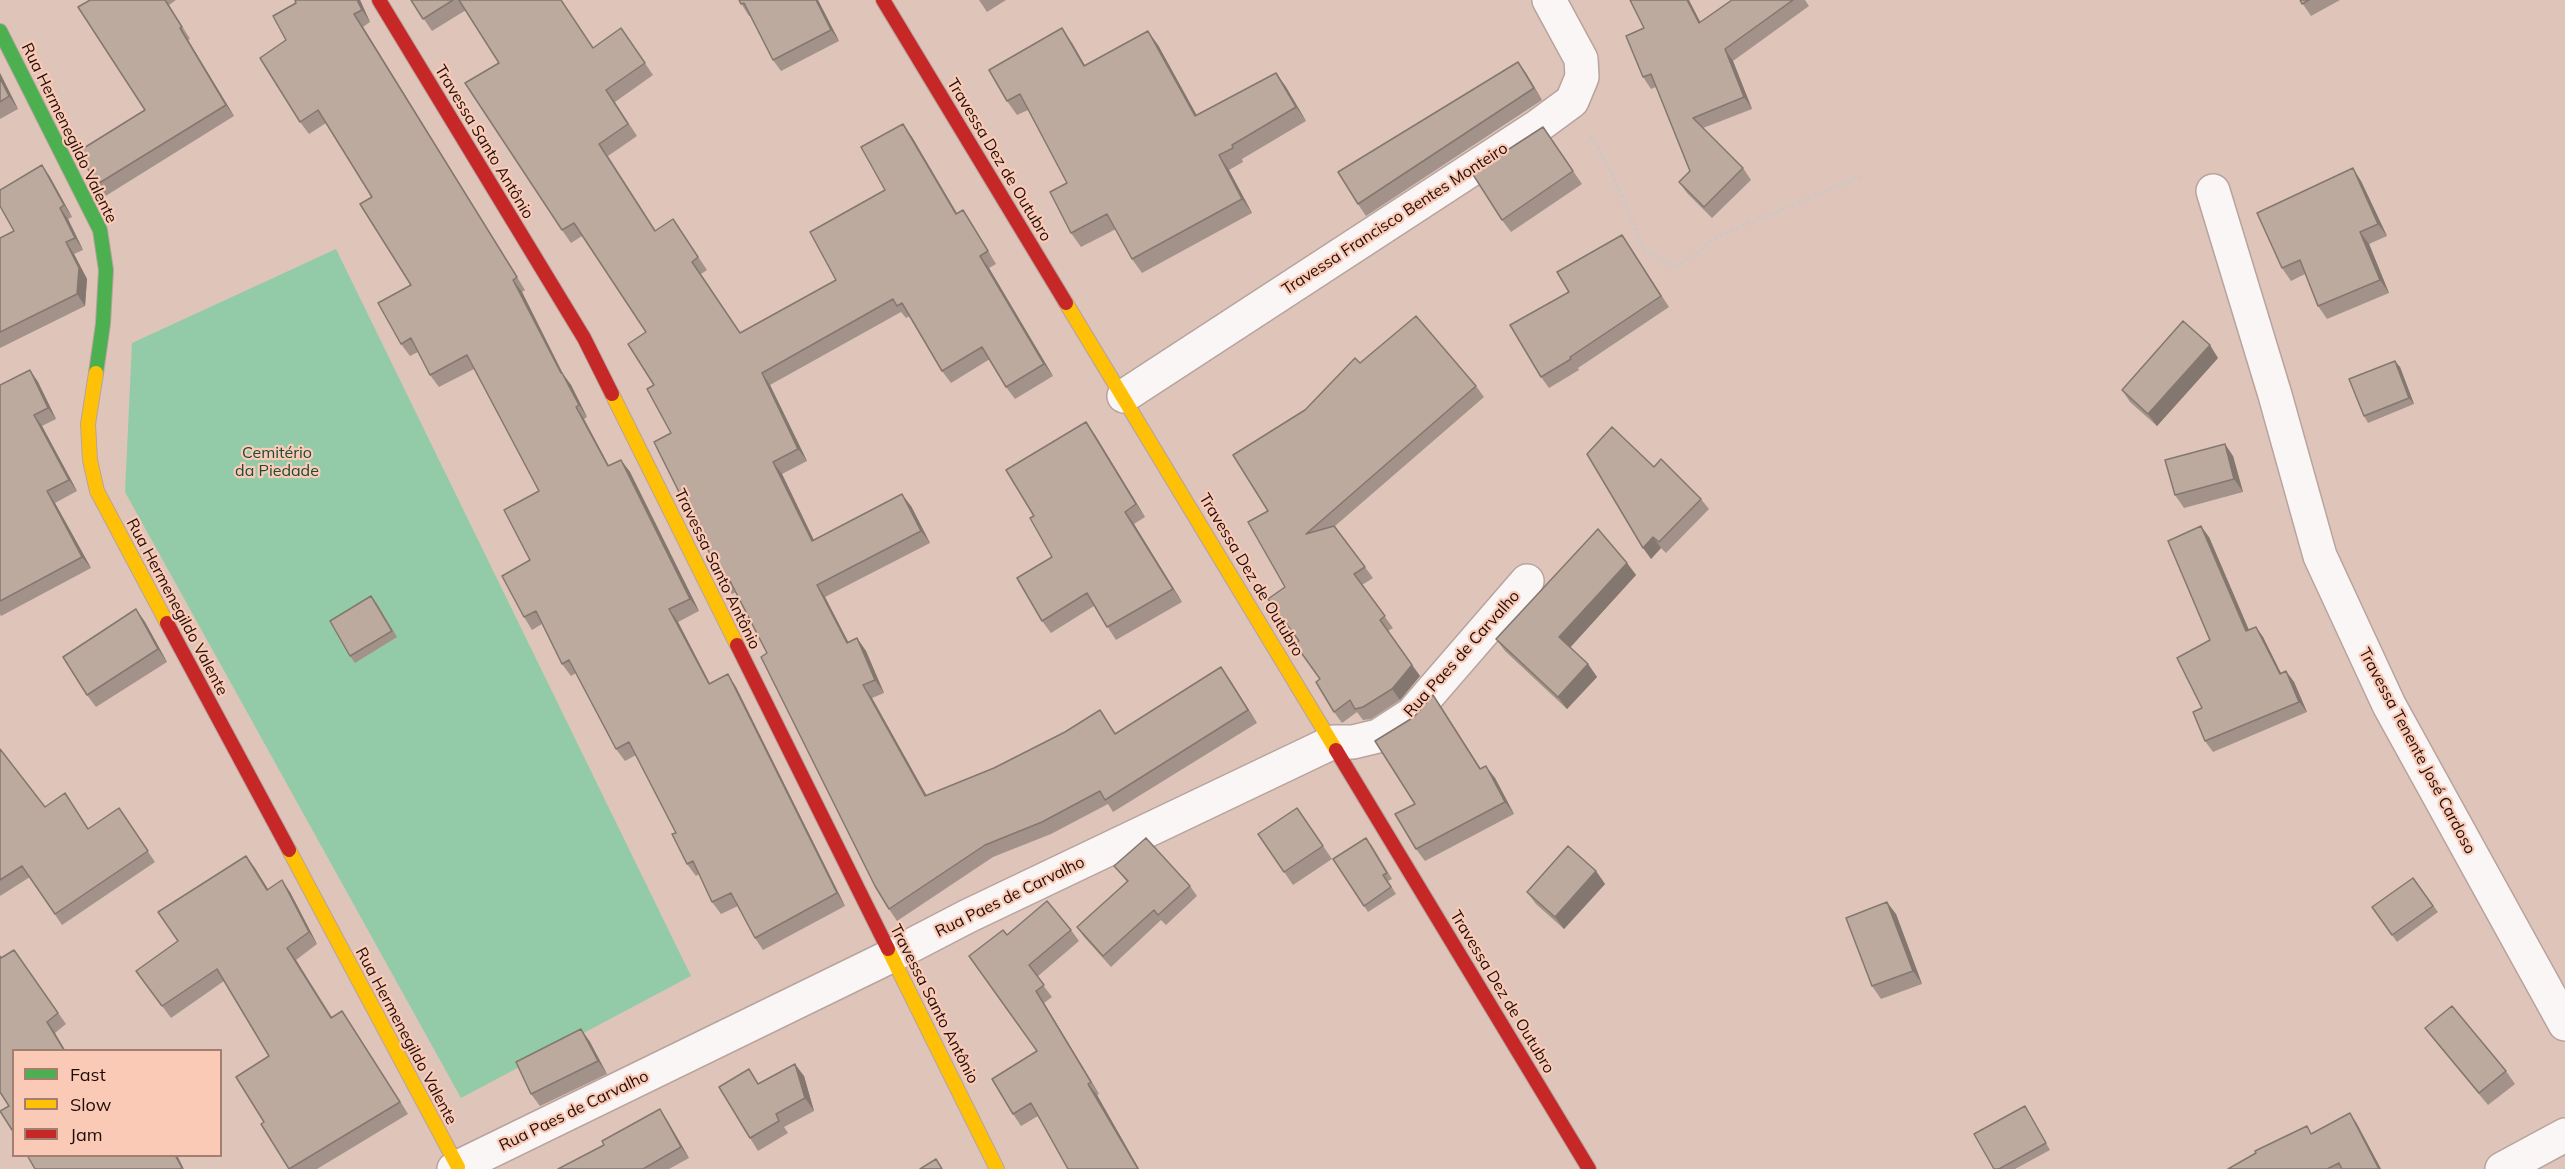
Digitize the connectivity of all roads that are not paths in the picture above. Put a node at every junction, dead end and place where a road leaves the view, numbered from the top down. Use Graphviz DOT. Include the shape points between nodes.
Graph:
graph roads {
  1 [pos="378,0"];
  2 [pos="883,0"];
  3 [pos="1549,0"];
  4 [pos="0,31"];
  5 [pos="2213,191"];
  6 [pos="1124,396"];
  7 [pos="1527,581"];
  8 [pos="1333,742"];
  9 [pos="891,956"];
  10 [pos="2565,1024"];
  11 [pos="2565,1134"];
  12 [pos="456,1168"];
  13 [pos="997,1169"];
  14 [pos="1589,1169"];
  15 [pos="2502,1169"];
  1 -- 9 [label="street, Travessa Santo Antônio" via="584,338"];
  2 -- 6 [label="street, Travessa Dez de Outubro"];
  3 -- 6 [label="street, Travessa Francisco Bentes Monteiro" via="1581,59 1582,77 1572,101"];
  4 -- 12 [label="street, Rua Hermenegildo Valente" via="100,230 106,270 88,424 97,491"];
  5 -- 10 [label="street, Travessa Tenente José Cardoso" via="2320,556 2389,705"];
  6 -- 8 [label="street, Travessa Dez de Outubro"];
  7 -- 8 [label="street, Rua Paes de Carvalho" via="1412,714 1378,736"];
  8 -- 9 [label="street, Rua Paes de Carvalho"];
  8 -- 14 [label="street, Travessa Dez de Outubro"];
  9 -- 12 [label="street, Rua Paes de Carvalho"];
  9 -- 13 [label="street, Travessa Santo Antônio"];
  11 -- 15 [label="street"];
}
